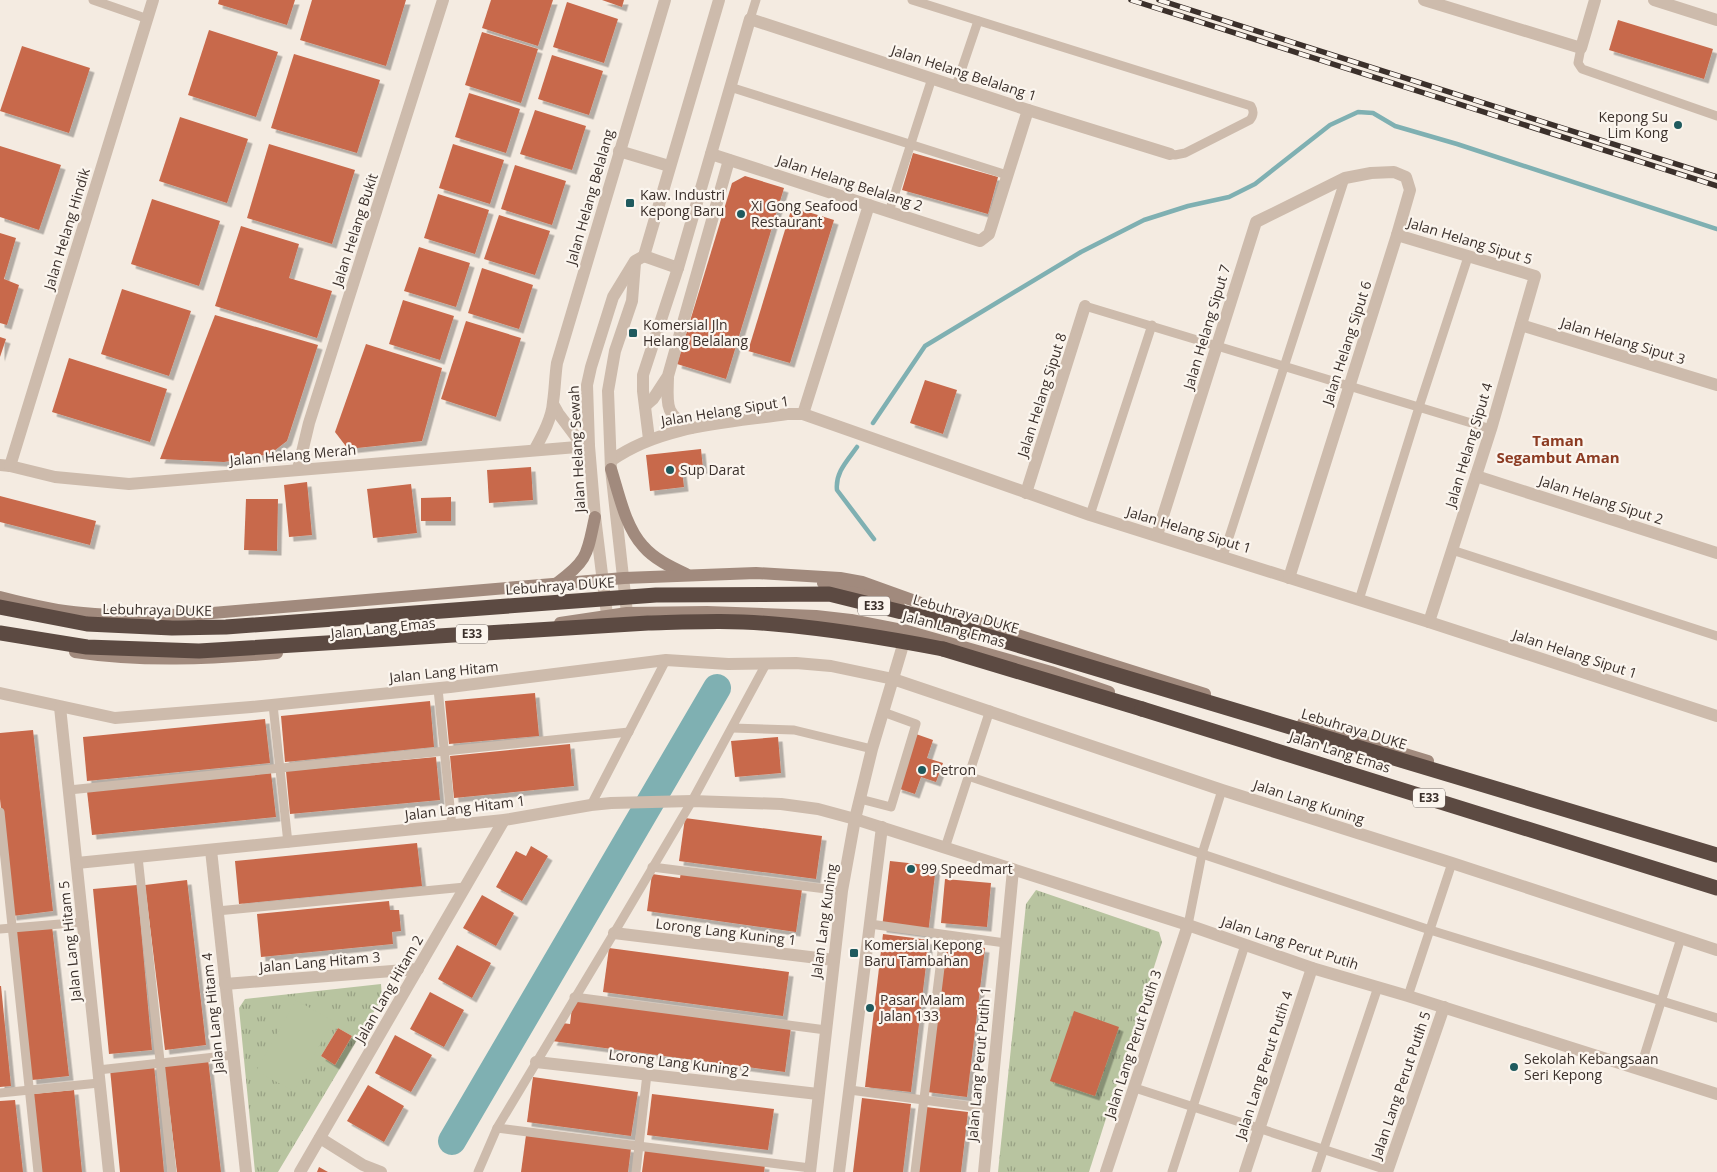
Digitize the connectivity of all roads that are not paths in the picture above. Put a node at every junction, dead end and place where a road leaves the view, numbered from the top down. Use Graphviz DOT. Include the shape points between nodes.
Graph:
graph roads {
  1 [pos="93,0"];
  2 [pos="153,0"];
  3 [pos="443,0"];
  4 [pos="665,0"];
  5 [pos="719,0"];
  6 [pos="756,0"];
  7 [pos="912,0"];
  8 [pos="1424,0"];
  9 [pos="1595,0"];
  10 [pos="1654,0"];
  11 [pos="148,18"];
  12 [pos="750,19"];
  13 [pos="1717,20"];
  14 [pos="978,21"];
  15 [pos="1581,48"];
  16 [pos="932,78"];
  17 [pos="956,86"];
  18 [pos="730,87"];
  19 [pos="1028,110"];
  20 [pos="1717,116"];
  21 [pos="911,144"];
  22 [pos="619,151"];
  23 [pos="711,154"];
  24 [pos="1170,154"];
  25 [pos="729,160"];
  26 [pos="670,166"];
  27 [pos="1007,175"];
  28 [pos="1345,178"];
  29 [pos="869,206"];
  30 [pos="889,212"];
  31 [pos="1397,235"];
  32 [pos="1468,257"];
  33 [pos="640,258"];
  34 [pos="678,268"];
  35 [pos="1535,276"];
  36 [pos="1086,306"];
  37 [pos="1152,325"];
  38 [pos="1521,325"];
  39 [pos="1217,347"];
  40 [pos="1283,367"];
  41 [pos="668,376"];
  42 [pos="1349,385"];
  43 [pos="1717,385"];
  44 [pos="553,404"];
  45 [pos="645,406"];
  46 [pos="1419,407"];
  47 [pos="803,414"];
  48 [pos="691,428"];
  49 [pos="1491,429"];
  50 [pos="650,439"];
  51 [pos="586,446"];
  52 [pos="534,449"];
  53 [pos="612,465"];
  54 [pos="5,466"];
  55 [pos="298,469"];
  56 [pos="1476,476"];
  57 [pos="1026,493"];
  58 [pos="1090,515"];
  59 [pos="595,517"];
  60 [pos="1157,535"];
  61 [pos="1452,550"];
  62 [pos="1717,553"];
  63 [pos="1223,556"];
  64 [pos="687,574"];
  65 [pos="796,576"];
  66 [pos="624,578"];
  67 [pos="1289,578"];
  68 [pos="603,580"];
  69 [pos="555,584"];
  70 [pos="0,597"];
  71 [pos="1359,600"];
  72 [pos="0,607"];
  73 [pos="628,613"];
  74 [pos="607,615"];
  75 [pos="1429,622"];
  76 [pos="907,631"];
  77 [pos="0,633"];
  78 [pos="1717,636"];
  79 [pos="0,640"];
  80 [pos="666,660"];
  81 [pos="766,664"];
  82 [pos="893,678"];
  83 [pos="438,689"];
  84 [pos="0,693"];
  85 [pos="273,705"];
  86 [pos="60,707"];
  87 [pos="990,710"];
  88 [pos="883,712"];
  89 [pos="1717,716"];
  90 [pos="732,728"];
  91 [pos="629,732"];
  92 [pos="872,749"];
  93 [pos="445,751"];
  94 [pos="280,769"];
  95 [pos="968,776"];
  96 [pos="69,790"];
  97 [pos="1222,790"];
  98 [pos="860,799"];
  99 [pos="686,801"];
  100 [pos="591,805"];
  101 [pos="0,812"];
  102 [pos="855,819"];
  103 [pos="504,820"];
  104 [pos="452,826"];
  105 [pos="882,827"];
  106 [pos="288,843"];
  107 [pos="945,848"];
  108 [pos="1717,849"];
  109 [pos="211,850"];
  110 [pos="1202,854"];
  111 [pos="1717,855"];
  112 [pos="138,857"];
  113 [pos="77,863"];
  114 [pos="1452,863"];
  115 [pos="652,867"];
  116 [pos="1013,870"];
  117 [pos="465,887"];
  118 [pos="1717,888"];
  119 [pos="842,891"];
  120 [pos="1717,892"];
  121 [pos="217,911"];
  122 [pos="84,922"];
  123 [pos="870,924"];
  124 [pos="1188,925"];
  125 [pos="12,928"];
  126 [pos="0,929"];
  127 [pos="1430,930"];
  128 [pos="614,933"];
  129 [pos="944,935"];
  130 [pos="1681,938"];
  131 [pos="1005,943"];
  132 [pos="1245,945"];
  133 [pos="1717,950"];
  134 [pos="834,960"];
  135 [pos="1312,968"];
  136 [pos="418,969"];
  137 [pos="225,984"];
  138 [pos="1378,987"];
  139 [pos="1408,996"];
  140 [pos="574,997"];
  141 [pos="1662,1000"];
  142 [pos="1444,1007"];
  143 [pos="1717,1018"];
  144 [pos="826,1030"];
  145 [pos="233,1055"];
  146 [pos="536,1062"];
  147 [pos="160,1063"];
  148 [pos="1640,1070"];
  149 [pos="647,1074"];
  150 [pos="99,1077"];
  151 [pos="1135,1088"];
  152 [pos="30,1090"];
  153 [pos="850,1090"];
  154 [pos="0,1093"];
  155 [pos="818,1094"];
  156 [pos="1717,1094"];
  157 [pos="924,1100"];
  158 [pos="1193,1106"];
  159 [pos="990,1109"];
  160 [pos="496,1128"];
  161 [pos="1259,1128"];
  162 [pos="320,1138"];
  163 [pos="638,1146"];
  164 [pos="1324,1149"];
  165 [pos="810,1170"];
  166 [pos="1387,1171"];
  167 [pos="38,1172"];
  168 [pos="109,1172"];
  169 [pos="172,1172"];
  170 [pos="246,1172"];
  171 [pos="300,1172"];
  172 [pos="380,1172"];
  173 [pos="478,1172"];
  174 [pos="636,1172"];
  175 [pos="839,1172"];
  176 [pos="916,1172"];
  177 [pos="984,1172"];
  178 [pos="1106,1172"];
  179 [pos="1172,1172"];
  180 [pos="1245,1172"];
  181 [pos="1316,1172"];
  1 -- 11 [label="lane"];
  2 -- 11 [label="street, Jalan Helang Hindik"];
  3 -- 55 [label="street, Jalan Helang Bukit" via="309,423"];
  4 -- 22 [label="street, Jalan Helang Belalang"];
  5 -- 26 [label="street, Jalan Helang Sewah"];
  6 -- 12 [label="lane"];
  7 -- 14 [label="lane"];
  8 -- 15 [label="street"];
  9 -- 15 [label="street"];
  10 -- 13 [label="street"];
  11 -- 54 [label="street, Jalan Helang Hindik"];
  12 -- 16 [label="street, Jalan Helang Belalang 1"];
  12 -- 18 [label="street"];
  14 -- 17 [label="lane"];
  14 -- 24 [label="lane" via="1253,109 1250,120 1185,154"];
  15 -- 20 [label="lane" via="1578,63 1582,69"];
  16 -- 17 [label="street, Jalan Helang Belalang 1"];
  16 -- 21 [label="lane"];
  17 -- 19 [label="street, Jalan Helang Belalang 1"];
  18 -- 21 [label="lane"];
  18 -- 23 [label="street"];
  19 -- 24 [label="street, Jalan Helang Belalang 1"];
  19 -- 27 [label="street"];
  21 -- 27 [label="lane"];
  21 -- 30 [label="lane"];
  22 -- 26 [label="street"];
  22 -- 44 [label="street, Jalan Helang Belalang" via="557,363"];
  23 -- 25 [label="street, Jalan Helang Belalang 2"];
  23 -- 34 [label="street"];
  25 -- 29 [label="street, Jalan Helang Belalang 2"];
  25 -- 41 [label="street"];
  26 -- 33 [label="street, Jalan Helang Sewah"];
  27 -- 30 [label="street, Jalan Helang Belalang 2" via="989,234 980,241"];
  28 -- 31 [label="street, Jalan Helang Siput 6" via="1394,172 1406,177 1410,190"];
  28 -- 39 [label="street, Jalan Helang Siput 7" via="1256,222"];
  28 -- 40 [label="lane"];
  29 -- 30 [label="street, Jalan Helang Belalang 2"];
  29 -- 47 [label="street"];
  31 -- 32 [label="street, Jalan Helang Siput 5"];
  31 -- 42 [label="street, Jalan Helang Siput 6"];
  32 -- 35 [label="street, Jalan Helang Siput 5"];
  32 -- 46 [label="lane"];
  33 -- 34 [label="street"];
  33 -- 51 [label="street, Jalan Helang Sewah" via="613,297 591,367 587,385"];
  33 -- 53 [label="street, Jalan Helang Sewah" via="632,301 615,351 608,391"];
  34 -- 45 [label="street" via="643,375"];
  35 -- 38 [label="street, Jalan Helang Siput 4"];
  36 -- 37 [label="lane"];
  36 -- 57 [label="street, Jalan Helang Siput 8"];
  37 -- 39 [label="lane"];
  37 -- 58 [label="lane"];
  38 -- 43 [label="street, Jalan Helang Siput 3"];
  38 -- 49 [label="street, Jalan Helang Siput 4"];
  39 -- 40 [label="lane"];
  39 -- 60 [label="street, Jalan Helang Siput 7"];
  40 -- 42 [label="lane"];
  40 -- 63 [label="lane"];
  41 -- 45 [label="street"];
  41 -- 48 [label="street" via="667,396 671,414"];
  42 -- 46 [label="lane"];
  42 -- 67 [label="street, Jalan Helang Siput 6"];
  44 -- 51 [label="street"];
  44 -- 52 [label="street, Jalan Helang Belalang"];
  45 -- 50 [label="street"];
  46 -- 49 [label="lane"];
  46 -- 71 [label="lane"];
  47 -- 48 [label="street, Jalan Helang Siput 1"];
  47 -- 57 [label="street, Jalan Helang Siput 1"];
  48 -- 50 [label="street, Jalan Helang Siput 1"];
  49 -- 56 [label="street, Jalan Helang Siput 4"];
  50 -- 53 [label="street, Jalan Helang Siput 1" via="628,449"];
  51 -- 52 [label="street, Jalan Helang Merah"];
  51 -- 59 [label="street, Jalan Helang Sewah"];
  52 -- 55 [label="street, Jalan Helang Merah"];
  53 -- 64 [label="main road" via="629,522 642,545 666,564"];
  53 -- 66 [label="street, Jalan Helang Sewah"];
  54 -- 55 [label="street, Jalan Helang Merah" via="55,477 129,484"];
  56 -- 61 [label="street, Jalan Helang Siput 4"];
  56 -- 62 [label="street, Jalan Helang Siput 2"];
  57 -- 58 [label="street, Jalan Helang Siput 1"];
  58 -- 60 [label="street, Jalan Helang Siput 1"];
  59 -- 68 [label="street, Jalan Helang Sewah"];
  59 -- 69 [label="main road" via="582,562"];
  60 -- 63 [label="street, Jalan Helang Siput 1"];
  61 -- 75 [label="street, Jalan Helang Siput 4"];
  61 -- 78 [label="lane"];
  63 -- 67 [label="street, Jalan Helang Siput 1"];
  64 -- 65 [label="main road, Jalan Lang Emas"];
  64 -- 66 [label="main road, Jalan Lang Emas"];
  65 -- 76 [label="main road" via="892,602 906,611"];
  65 -- 108 [label="main road, Jalan Lang Emas" via="862,582 951,614 1219,698"];
  66 -- 68 [label="main road, Jalan Lang Emas"];
  66 -- 73 [label="street, Jalan Helang Sewah"];
  67 -- 71 [label="street, Jalan Helang Siput 1"];
  68 -- 69 [label="main road, Jalan Lang Emas"];
  68 -- 74 [label="street, Jalan Helang Sewah"];
  69 -- 70 [label="main road, Jalan Lang Emas" via="201,614 141,616 82,613"];
  71 -- 75 [label="street, Jalan Helang Siput 1"];
  72 -- 111 [label="highway, Lebuhraya DUKE / E33, bridge" via="86,624 172,628 226,627 656,595 830,594 934,620"];
  73 -- 74 [label="main road, Jalan Lang Emas"];
  73 -- 76 [label="main road, Jalan Lang Emas" via="816,616"];
  74 -- 79 [label="main road, Jalan Lang Emas" via="516,629 215,659 95,655"];
  75 -- 89 [label="street, Jalan Helang Siput 1"];
  76 -- 82 [label="street, Jalan Lang Kuning"];
  76 -- 120 [label="main road, Jalan Lang Emas" via="1050,672"];
  77 -- 118 [label="highway, E33, bridge" via="87,647 175,651 710,621 772,624 887,638 943,649 1123,703"];
  80 -- 81 [label="street, Jalan Lang Hitam"];
  80 -- 83 [label="street, Jalan Lang Hitam"];
  80 -- 91 [label="lane"];
  81 -- 82 [label="street, Jalan Lang Hitam" via="814,664"];
  81 -- 90 [label="lane"];
  82 -- 87 [label="street, Jalan Lang Kuning"];
  82 -- 88 [label="street, Jalan Lang Kuning"];
  83 -- 85 [label="street, Jalan Lang Hitam"];
  83 -- 93 [label="lane"];
  84 -- 86 [label="street, Jalan Lang Hitam"];
  85 -- 86 [label="street, Jalan Lang Hitam" via="115,718"];
  85 -- 94 [label="lane"];
  86 -- 96 [label="street, Jalan Lang Hitam 5"];
  87 -- 95 [label="lane"];
  87 -- 97 [label="street, Jalan Lang Kuning"];
  88 -- 92 [label="street, Jalan Lang Kuning"];
  88 -- 98 [label="lane" via="916,724 891,807"];
  90 -- 92 [label="lane" via="794,730"];
  90 -- 99 [label="lane"];
  91 -- 93 [label="lane"];
  91 -- 100 [label="lane"];
  92 -- 98 [label="street, Jalan Lang Kuning"];
  93 -- 94 [label="lane"];
  93 -- 104 [label="lane"];
  94 -- 96 [label="lane"];
  94 -- 106 [label="lane"];
  95 -- 107 [label="lane"];
  95 -- 110 [label="lane"];
  96 -- 113 [label="street, Jalan Lang Hitam 5"];
  97 -- 110 [label="lane"];
  97 -- 114 [label="street, Jalan Lang Kuning"];
  98 -- 102 [label="street, Jalan Lang Kuning"];
  99 -- 100 [label="street, Jalan Lang Hitam 1"];
  99 -- 102 [label="street, Jalan Lang Hitam 1" via="799,806"];
  99 -- 115 [label="lane"];
  100 -- 103 [label="street, Jalan Lang Hitam 1"];
  101 -- 125 [label="lane"];
  102 -- 105 [label="street, Jalan Lang Perut Putih"];
  102 -- 119 [label="street, Jalan Lang Kuning"];
  103 -- 104 [label="street, Jalan Lang Hitam 1"];
  103 -- 117 [label="street, Jalan Lang Hitam 2"];
  104 -- 106 [label="street, Jalan Lang Hitam 1"];
  105 -- 107 [label="street, Jalan Lang Perut Putih"];
  105 -- 123 [label="street"];
  106 -- 109 [label="street, Jalan Lang Hitam 1"];
  107 -- 116 [label="street, Jalan Lang Perut Putih"];
  109 -- 112 [label="street, Jalan Lang Hitam 1"];
  109 -- 121 [label="street, Jalan Lang Hitam 4"];
  110 -- 124 [label="lane"];
  110 -- 127 [label="lane"];
  112 -- 113 [label="street, Jalan Lang Hitam 1"];
  112 -- 147 [label="lane"];
  113 -- 122 [label="street, Jalan Lang Hitam 5"];
  114 -- 127 [label="lane"];
  114 -- 130 [label="street, Jalan Lang Kuning"];
  115 -- 119 [label="lane"];
  115 -- 128 [label="lane"];
  116 -- 124 [label="street, Jalan Lang Perut Putih"];
  116 -- 131 [label="street, Jalan Lang Perut Putih 1"];
  117 -- 121 [label="lane"];
  117 -- 136 [label="street, Jalan Lang Hitam 2"];
  119 -- 134 [label="street, Jalan Lang Kuning"];
  121 -- 137 [label="street, Jalan Lang Hitam 4"];
  122 -- 125 [label="lane"];
  122 -- 150 [label="street, Jalan Lang Hitam 5"];
  123 -- 129 [label="lane"];
  123 -- 153 [label="street"];
  124 -- 132 [label="street, Jalan Lang Perut Putih"];
  124 -- 151 [label="street, Jalan Lang Perut Putih 3"];
  125 -- 126 [label="lane"];
  125 -- 152 [label="lane"];
  127 -- 139 [label="lane"];
  127 -- 141 [label="lane"];
  128 -- 134 [label="street, Lorong Lang Kuning 1"];
  128 -- 140 [label="lane"];
  129 -- 131 [label="lane"];
  129 -- 157 [label="lane"];
  130 -- 133 [label="street, Jalan Lang Kuning"];
  130 -- 141 [label="lane"];
  131 -- 159 [label="street, Jalan Lang Perut Putih 1"];
  132 -- 135 [label="street, Jalan Lang Perut Putih"];
  132 -- 158 [label="lane"];
  134 -- 144 [label="street, Jalan Lang Kuning"];
  135 -- 138 [label="street, Jalan Lang Perut Putih"];
  135 -- 161 [label="street, Jalan Lang Perut Putih 4"];
  136 -- 137 [label="street, Jalan Lang Hitam 3"];
  136 -- 162 [label="street, Jalan Lang Hitam 2"];
  137 -- 145 [label="street, Jalan Lang Hitam 4"];
  138 -- 139 [label="street, Jalan Lang Perut Putih"];
  138 -- 164 [label="lane"];
  139 -- 142 [label="street, Jalan Lang Perut Putih"];
  140 -- 144 [label="lane"];
  140 -- 146 [label="lane"];
  141 -- 143 [label="lane"];
  141 -- 148 [label="lane"];
  142 -- 148 [label="street, Jalan Lang Perut Putih"];
  142 -- 166 [label="street, Jalan Lang Perut Putih 5"];
  144 -- 155 [label="street, Jalan Lang Kuning"];
  145 -- 147 [label="lane"];
  145 -- 170 [label="street, Jalan Lang Hitam 4"];
  146 -- 149 [label="street, Lorong Lang Kuning 2"];
  146 -- 160 [label="lane"];
  147 -- 150 [label="lane"];
  147 -- 169 [label="lane"];
  148 -- 156 [label="street, Jalan Lang Perut Putih"];
  149 -- 155 [label="street, Lorong Lang Kuning 2"];
  149 -- 163 [label="lane"];
  150 -- 152 [label="lane"];
  150 -- 168 [label="street, Jalan Lang Hitam 5"];
  151 -- 158 [label="lane"];
  151 -- 178 [label="street, Jalan Lang Perut Putih 3"];
  152 -- 154 [label="lane"];
  152 -- 167 [label="lane"];
  153 -- 157 [label="lane"];
  153 -- 175 [label="street"];
  155 -- 165 [label="street, Jalan Lang Kuning"];
  157 -- 159 [label="lane"];
  157 -- 176 [label="lane"];
  158 -- 161 [label="lane"];
  158 -- 179 [label="lane"];
  159 -- 177 [label="street, Jalan Lang Perut Putih 1"];
  160 -- 163 [label="lane"];
  160 -- 173 [label="lane"];
  161 -- 164 [label="lane"];
  161 -- 180 [label="street, Jalan Lang Perut Putih 4"];
  162 -- 171 [label="street, Jalan Lang Hitam 2"];
  162 -- 172 [label="street"];
  163 -- 165 [label="lane"];
  163 -- 174 [label="lane"];
  164 -- 166 [label="lane"];
  164 -- 181 [label="lane"];
}
